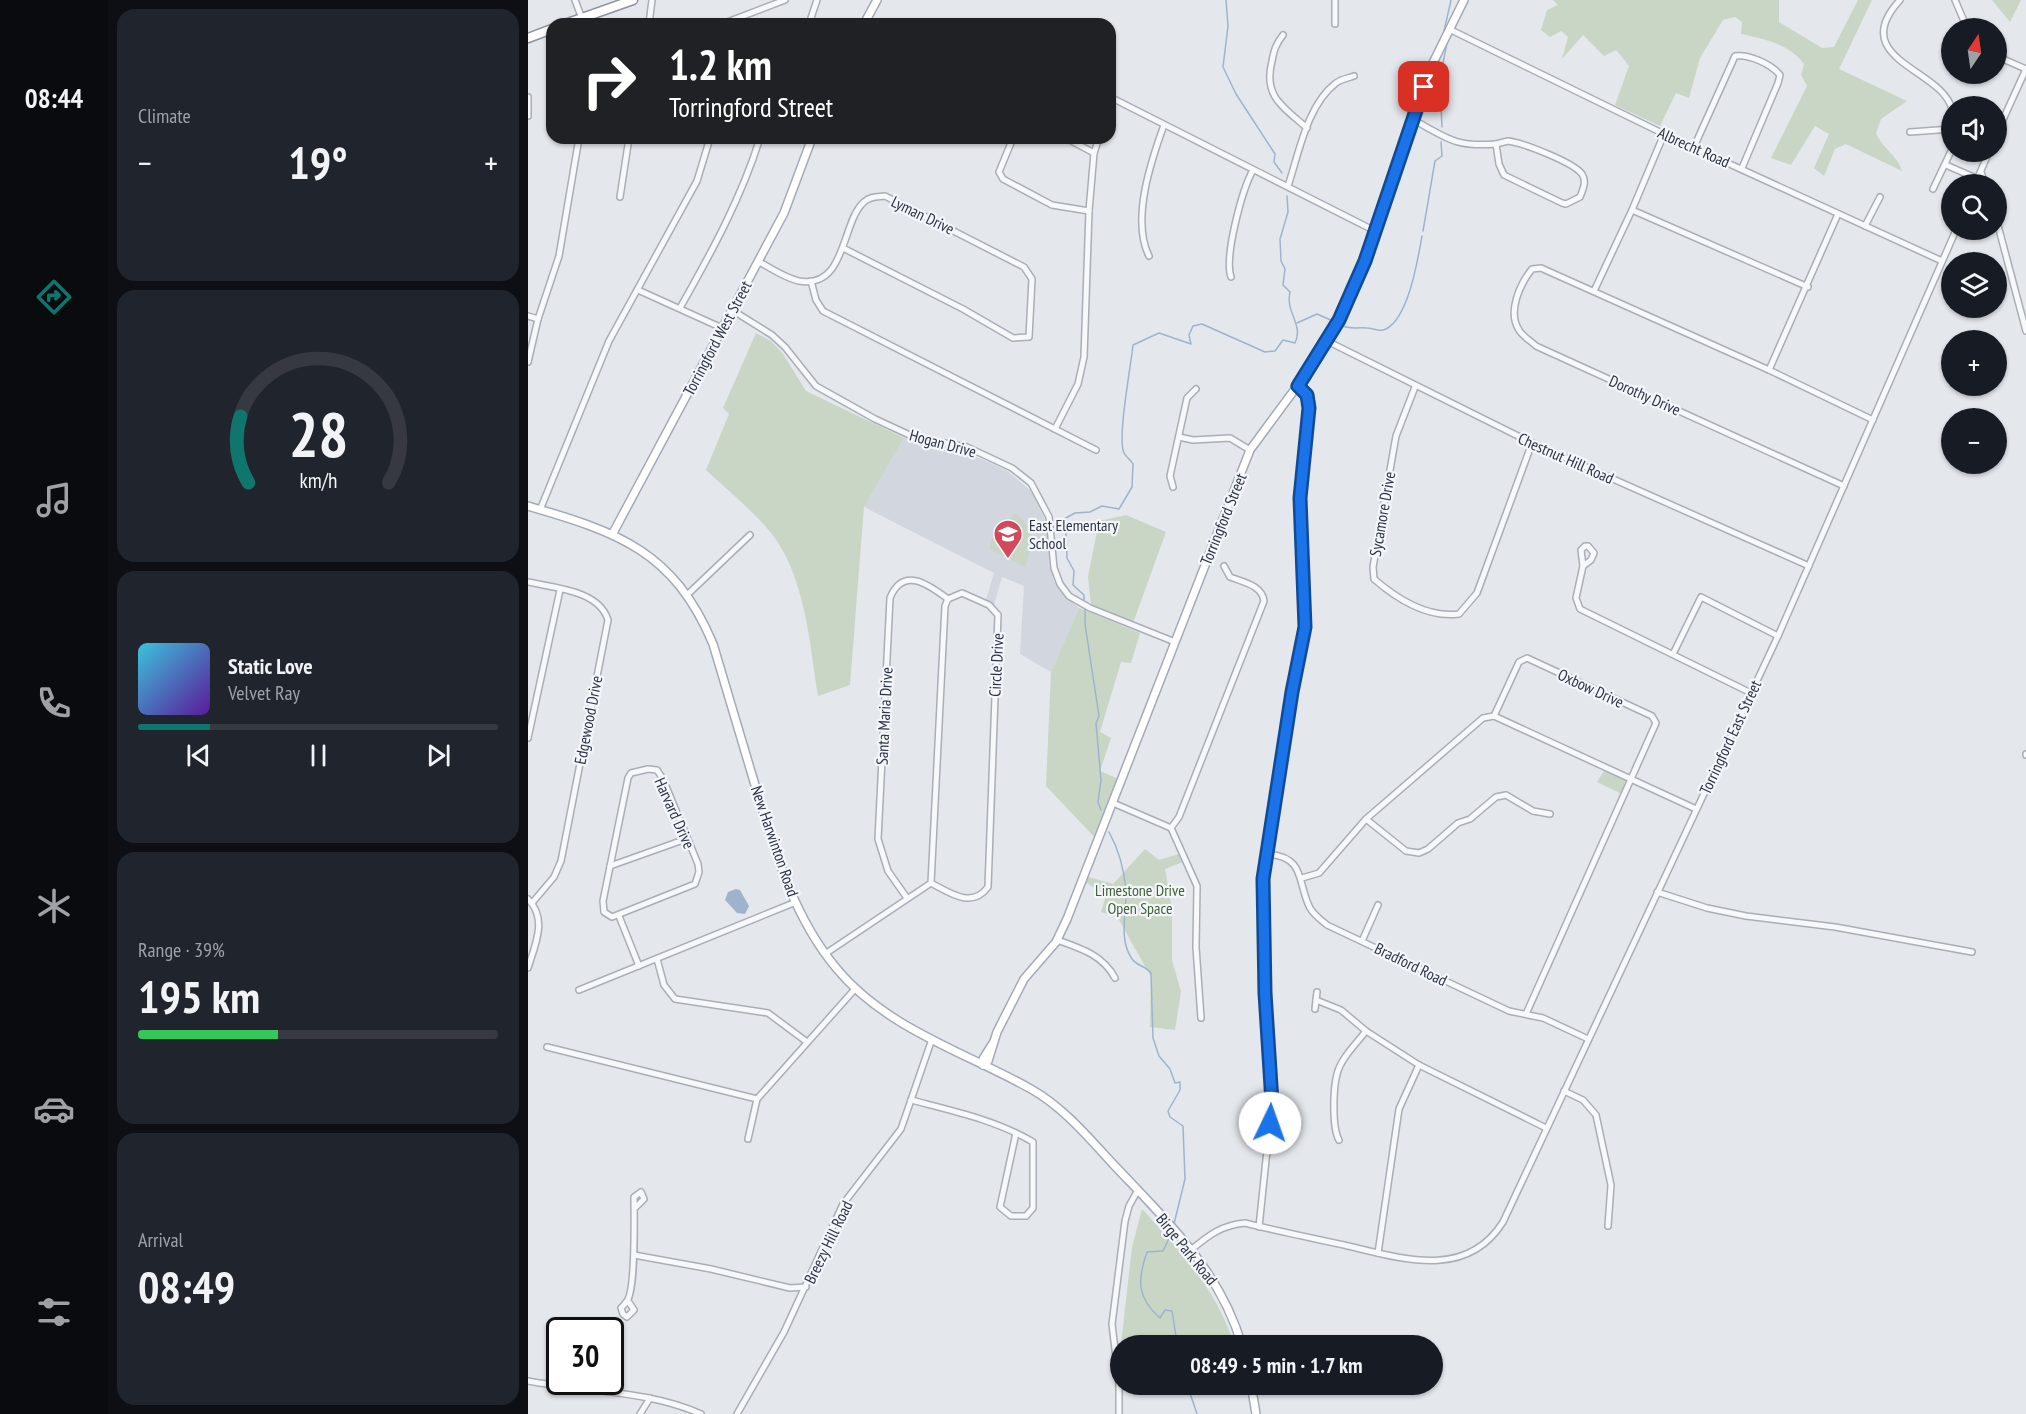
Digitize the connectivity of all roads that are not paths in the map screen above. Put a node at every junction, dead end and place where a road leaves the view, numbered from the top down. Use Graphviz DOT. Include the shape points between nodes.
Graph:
graph roads {
  1 [pos="575,0"];
  2 [pos="633,0"];
  3 [pos="652,0"];
  4 [pos="785,0"];
  5 [pos="817,0"];
  6 [pos="877,0"];
  7 [pos="1335,0"];
  8 [pos="1464,0"];
  9 [pos="1900,0"];
  10 [pos="1955,0"];
  11 [pos="582,18"];
  12 [pos="590,18"];
  13 [pos="650,18"];
  14 [pos="738,18"];
  15 [pos="811,18"];
  16 [pos="867,18"];
  17 [pos="1963,18"];
  18 [pos="1335,24"];
  19 [pos="546,31"];
  20 [pos="1447,33"];
  21 [pos="1284,35"];
  22 [pos="528,38"];
  23 [pos="2007,61"];
  24 [pos="2026,69"];
  25 [pos="1354,76"];
  26 [pos="1943,96"];
  27 [pos="528,97"];
  28 [pos="1116,102"];
  29 [pos="529,106"];
  30 [pos="2007,111"];
  31 [pos="528,116"];
  32 [pos="1414,120"];
  33 [pos="1164,125"];
  34 [pos="1307,128"];
  35 [pos="1941,130"];
  36 [pos="1910,132"];
  37 [pos="1664,134"];
  38 [pos="578,144"];
  39 [pos="628,144"];
  40 [pos="708,144"];
  41 [pos="758,144"];
  42 [pos="810,144"];
  43 [pos="1011,144"];
  44 [pos="1077,144"];
  45 [pos="1097,144"];
  46 [pos="1496,144"];
  47 [pos="1694,147"];
  48 [pos="1094,153"];
  49 [pos="1947,162"];
  50 [pos="1985,162"];
  51 [pos="1946,165"];
  52 [pos="1742,168"];
  53 [pos="1253,170"];
  54 [pos="1981,171"];
  55 [pos="1962,174"];
  56 [pos="1980,174"];
  57 [pos="1982,174"];
  58 [pos="1288,186"];
  59 [pos="1933,189"];
  60 [pos="620,197"];
  61 [pos="1880,197"];
  62 [pos="1632,210"];
  63 [pos="1089,211"];
  64 [pos="1838,214"];
  65 [pos="1865,226"];
  66 [pos="1377,232"];
  67 [pos="2002,240"];
  68 [pos="843,248"];
  69 [pos="1149,256"];
  70 [pos="758,261"];
  71 [pos="1941,261"];
  72 [pos="1941,263"];
  73 [pos="1231,277"];
  74 [pos="811,281"];
  75 [pos="1808,287"];
  76 [pos="638,290"];
  77 [pos="1594,291"];
  78 [pos="680,308"];
  79 [pos="732,310"];
  80 [pos="528,316"];
  81 [pos="538,319"];
  82 [pos="722,328"];
  83 [pos="2026,331"];
  84 [pos="1327,341"];
  85 [pos="528,362"];
  86 [pos="1769,370"];
  87 [pos="1298,386"];
  88 [pos="1415,387"];
  89 [pos="1196,389"];
  90 [pos="1873,420"];
  91 [pos="1055,429"];
  92 [pos="1179,437"];
  93 [pos="1532,443"];
  94 [pos="1096,450"];
  95 [pos="1250,450"];
  96 [pos="1844,486"];
  97 [pos="1173,487"];
  98 [pos="528,506"];
  99 [pos="540,510"];
  100 [pos="613,533"];
  101 [pos="750,535"];
  102 [pos="1224,566"];
  103 [pos="1583,566"];
  104 [pos="1809,566"];
  105 [pos="528,582"];
  106 [pos="560,590"];
  107 [pos="687,594"];
  108 [pos="948,598"];
  109 [pos="1778,636"];
  110 [pos="1175,642"];
  111 [pos="1673,654"];
  112 [pos="1751,693"];
  113 [pos="1494,716"];
  114 [pos="528,738"];
  115 [pos="1631,778"];
  116 [pos="1113,803"];
  117 [pos="1696,809"];
  118 [pos="1550,814"];
  119 [pos="1366,819"];
  120 [pos="1171,828"];
  121 [pos="686,839"];
  122 [pos="1268,854"];
  123 [pos="610,866"];
  124 [pos="1302,878"];
  125 [pos="931,884"];
  126 [pos="1657,892"];
  127 [pos="907,898"];
  128 [pos="530,901"];
  129 [pos="796,902"];
  130 [pos="1378,905"];
  131 [pos="619,916"];
  132 [pos="1057,940"];
  133 [pos="1362,941"];
  134 [pos="1972,952"];
  135 [pos="825,954"];
  136 [pos="657,959"];
  137 [pos="639,966"];
  138 [pos="528,968"];
  139 [pos="1115,978"];
  140 [pos="855,989"];
  141 [pos="579,990"];
  142 [pos="1317,992"];
  143 [pos="1316,1000"];
  144 [pos="1315,1009"];
  145 [pos="1526,1014"];
  146 [pos="1201,1018"];
  147 [pos="1366,1031"];
  148 [pos="932,1039"];
  149 [pos="1588,1039"];
  150 [pos="807,1042"];
  151 [pos="547,1047"];
  152 [pos="983,1065"];
  153 [pos="1419,1065"];
  154 [pos="1564,1091"];
  155 [pos="757,1099"];
  156 [pos="911,1100"];
  157 [pos="1546,1128"];
  158 [pos="1016,1133"];
  159 [pos="748,1139"];
  160 [pos="1340,1140"];
  161 [pos="1138,1190"];
  162 [pos="636,1207"];
  163 [pos="1608,1226"];
  164 [pos="1259,1227"];
  165 [pos="1192,1249"];
  166 [pos="1378,1253"];
  167 [pos="634,1255"];
  168 [pos="806,1287"];
  169 [pos="790,1288"];
  170 [pos="800,1299"];
  171 [pos="628,1300"];
  172 [pos="1238,1335"];
  173 [pos="528,1381"];
  174 [pos="1253,1395"];
  175 [pos="650,1398"];
  176 [pos="640,1414"];
  177 [pos="701,1414"];
  178 [pos="737,1414"];
  179 [pos="1119,1414"];
  180 [pos="1256,1414"];
  1 -- 11 [label="street"];
  2 -- 12 [label="highway"];
  3 -- 13 [label="street"];
  4 -- 14 [label="street"];
  5 -- 15 [label="street"];
  6 -- 16 [label="main road"];
  7 -- 18 [label="street"];
  8 -- 20 [label="main road, Torringford Street"];
  9 -- 26 [label="street" via="1885,24 1885,40 1895,59 1938,87"];
  10 -- 17 [label="street"];
  19 -- 22 [label="highway"];
  20 -- 32 [label="main road, Torringford Street" via="1429,71"];
  20 -- 37 [label="street, Albrecht Road"];
  21 -- 34 [label="street" via="1275,45 1267,79 1271,93"];
  23 -- 24 [label="street"];
  24 -- 30 [label="street"];
  25 -- 34 [label="street" via="1337,82 1321,100"];
  27 -- 29 [label="street"];
  28 -- 33 [label="street"];
  29 -- 31 [label="street"];
  32 -- 46 [label="street" via="1456,143"];
  32 -- 66 [label="main road, Torringford Street"];
  33 -- 53 [label="street"];
  33 -- 69 [label="street" via="1146,178 1143,243"];
  34 -- 58 [label="street"];
  35 -- 36 [label="street"];
  37 -- 47 [label="street, Albrecht Road"];
  37 -- 62 [label="street"];
  38 -- 81 [label="street" via="559,256"];
  39 -- 60 [label="street"];
  40 -- 76 [label="street" via="697,181"];
  41 -- 78 [label="street" via="721,236"];
  42 -- 70 [label="main road, Torringford West Street" via="789,203"];
  43 -- 63 [label="street" via="999,172 1003,179 1052,205"];
  44 -- 48 [label="street"];
  45 -- 48 [label="street"];
  46 -- 46 [label="street" via="1516,142 1577,169 1585,186 1580,197 1562,203 1504,175"];
  47 -- 52 [label="street, Albrecht Road"];
  47 -- 52 [label="street" via="1735,56 1742,55 1774,68 1780,75 1778,83"];
  48 -- 63 [label="street"];
  49 -- 51 [label="street"];
  50 -- 54 [label="street"];
  51 -- 55 [label="street"];
  51 -- 59 [label="street"];
  52 -- 64 [label="street, Albrecht Road"];
  53 -- 58 [label="street"];
  53 -- 73 [label="street" via="1234,236 1228,267"];
  54 -- 56 [label="street"];
  54 -- 57 [label="street"];
  58 -- 66 [label="street"];
  61 -- 65 [label="street"];
  62 -- 75 [label="street"];
  62 -- 77 [label="street"];
  63 -- 91 [label="street" via="1084,357 1078,384"];
  64 -- 65 [label="street, Albrecht Road"];
  64 -- 75 [label="street"];
  65 -- 71 [label="street, Albrecht Road"];
  66 -- 84 [label="main road, Torringford Street"];
  67 -- 83 [label="street"];
  68 -- 68 [label="street, Lyman Drive" via="857,210 871,197 885,196 925,214 1024,267 1032,279 1029,337 1013,338"];
  68 -- 74 [label="street, Lyman Drive" via="831,270"];
  70 -- 74 [label="street" via="799,281"];
  70 -- 79 [label="main road, Torringford West Street"];
  72 -- 90 [label="street, Torringford East Street"];
  74 -- 91 [label="street" via="823,311"];
  75 -- 86 [label="street"];
  76 -- 78 [label="street"];
  76 -- 99 [label="street" via="609,341"];
  77 -- 86 [label="street"];
  77 -- 96 [label="street, Dorothy Drive" via="1541,268 1532,269 1514,306 1519,331 1536,346"];
  78 -- 82 [label="street"];
  79 -- 82 [label="main road, Torringford West Street"];
  79 -- 110 [label="street, Hogan Drive" via="772,335 806,377 825,392 916,438 967,447 1012,468 1031,483 1046,509 1054,568 1069,596"];
  80 -- 81 [label="street"];
  81 -- 85 [label="street"];
  82 -- 100 [label="main road, Torringford West Street"];
  84 -- 87 [label="main road, Torringford Street"];
  84 -- 88 [label="street, Chestnut Hill Road"];
  86 -- 90 [label="street"];
  87 -- 95 [label="main road, Torringford Street"];
  87 -- 122 [label="street" via="1307,395 1309,408 1300,498 1305,627"];
  88 -- 93 [label="street, Chestnut Hill Road"];
  88 -- 93 [label="street, Sycamore Drive" via="1396,436 1373,567 1374,579 1382,586 1428,613 1459,614 1477,593"];
  89 -- 92 [label="street" via="1187,398"];
  90 -- 96 [label="street, Torringford East Street"];
  91 -- 94 [label="street"];
  92 -- 95 [label="street" via="1230,438"];
  92 -- 97 [label="street" via="1170,476"];
  93 -- 104 [label="street, Chestnut Hill Road"];
  95 -- 110 [label="main road, Torringford Street"];
  96 -- 104 [label="street, Torringford East Street"];
  98 -- 99 [label="main road, New Harwinton Road"];
  99 -- 100 [label="main road, New Harwinton Road"];
  100 -- 107 [label="main road, New Harwinton Road" via="662,566"];
  101 -- 107 [label="street"];
  102 -- 120 [label="street" via="1230,577 1258,588 1264,601 1179,817"];
  103 -- 111 [label="street" via="1576,598 1580,609"];
  104 -- 109 [label="street, Torringford East Street"];
  105 -- 106 [label="street, Edgewood Drive"];
  106 -- 114 [label="street"];
  106 -- 128 [label="street, Edgewood Drive" via="596,601 608,620 561,861 554,877"];
  107 -- 129 [label="main road, New Harwinton Road" via="713,644 775,849"];
  108 -- 125 [label="street"];
  108 -- 125 [label="street, Circle Drive" via="962,593 989,605 998,615 990,775 990,879 983,894 973,899"];
  108 -- 127 [label="street, Santa Maria Drive" via="911,579 900,583 890,598 878,839 888,871"];
  109 -- 111 [label="street" via="1701,597"];
  109 -- 112 [label="street, Torringford East Street"];
  110 -- 116 [label="main road, Torringford Street"];
  111 -- 112 [label="street"];
  112 -- 117 [label="street, Torringford East Street"];
  113 -- 115 [label="street"];
  113 -- 115 [label="street, Oxbow Drive" via="1519,662 1527,658 1652,716 1656,723"];
  113 -- 119 [label="street" via="1483,718"];
  115 -- 117 [label="street"];
  115 -- 145 [label="street, Oxbow Drive"];
  116 -- 120 [label="street"];
  116 -- 132 [label="main road, Torringford Street"];
  117 -- 126 [label="street, Torringford East Street"];
  118 -- 119 [label="street" via="1533,811 1506,795 1496,797 1419,853 1406,851"];
  119 -- 124 [label="street" via="1319,873"];
  120 -- 146 [label="street" via="1197,886"];
  121 -- 123 [label="street"];
  121 -- 123 [label="street, Harvard Drive" via="657,770 631,773"];
  121 -- 131 [label="street, Harvard Drive" via="699,872 695,884"];
  122 -- 124 [label="street" via="1290,860"];
  122 -- 164 [label="street" via="1263,879 1272,1102"];
  123 -- 131 [label="street, Harvard Drive" via="604,912"];
  124 -- 133 [label="street, Bradford Road" via="1311,911 1327,925"];
  125 -- 127 [label="street"];
  126 -- 134 [label="street" via="1746,916 1835,927"];
  126 -- 149 [label="street, Torringford East Street"];
  127 -- 135 [label="street"];
  128 -- 138 [label="street" via="540,922"];
  129 -- 135 [label="main road, New Harwinton Road"];
  129 -- 136 [label="street"];
  130 -- 133 [label="street"];
  131 -- 137 [label="street"];
  132 -- 139 [label="street" via="1089,951"];
  132 -- 152 [label="main road, Torringford Street" via="1028,972"];
  133 -- 145 [label="street, Bradford Road" via="1509,1011"];
  135 -- 140 [label="main road, New Harwinton Road"];
  136 -- 137 [label="street"];
  136 -- 150 [label="street" via="664,986 675,999 760,1010 778,1018"];
  137 -- 141 [label="street"];
  140 -- 148 [label="main road, New Harwinton Road" via="886,1014"];
  140 -- 150 [label="street"];
  142 -- 143 [label="street"];
  143 -- 144 [label="street"];
  143 -- 147 [label="street" via="1341,1010"];
  145 -- 149 [label="street, Bradford Road"];
  147 -- 153 [label="street"];
  147 -- 160 [label="street" via="1337,1074 1335,1127"];
  148 -- 152 [label="main road, New Harwinton Road"];
  148 -- 156 [label="street, Breezy Hill Road"];
  149 -- 154 [label="street, Torringford East Street"];
  150 -- 155 [label="street"];
  151 -- 155 [label="street"];
  152 -- 161 [label="main road, New Harwinton Road" via="1034,1091 1062,1112"];
  153 -- 157 [label="street"];
  153 -- 166 [label="street" via="1399,1109"];
  154 -- 157 [label="street, Torringford East Street"];
  154 -- 163 [label="street" via="1583,1100 1596,1115 1611,1185"];
  155 -- 159 [label="street"];
  156 -- 158 [label="street"];
  156 -- 168 [label="street, Breezy Hill Road" via="901,1129 843,1204"];
  157 -- 166 [label="street, Torringford East Street" via="1492,1239 1478,1249 1439,1261"];
  158 -- 158 [label="street" via="1033,1142 1033,1208 1026,1216 1011,1216 1000,1207"];
  161 -- 165 [label="main road, Birge Park Road"];
  161 -- 179 [label="street" via="1125,1221 1113,1320"];
  162 -- 167 [label="street"];
  164 -- 165 [label="street" via="1228,1224"];
  164 -- 166 [label="street"];
  165 -- 172 [label="main road, Birge Park Road" via="1219,1289"];
  167 -- 169 [label="street"];
  167 -- 171 [label="street"];
  168 -- 169 [label="street"];
  168 -- 170 [label="street, Breezy Hill Road"];
  169 -- 170 [label="street"];
  170 -- 178 [label="street, Breezy Hill Road"];
  173 -- 175 [label="street"];
  174 -- 180 [label="main road"];
  175 -- 176 [label="street"];
  175 -- 177 [label="street"];
}
